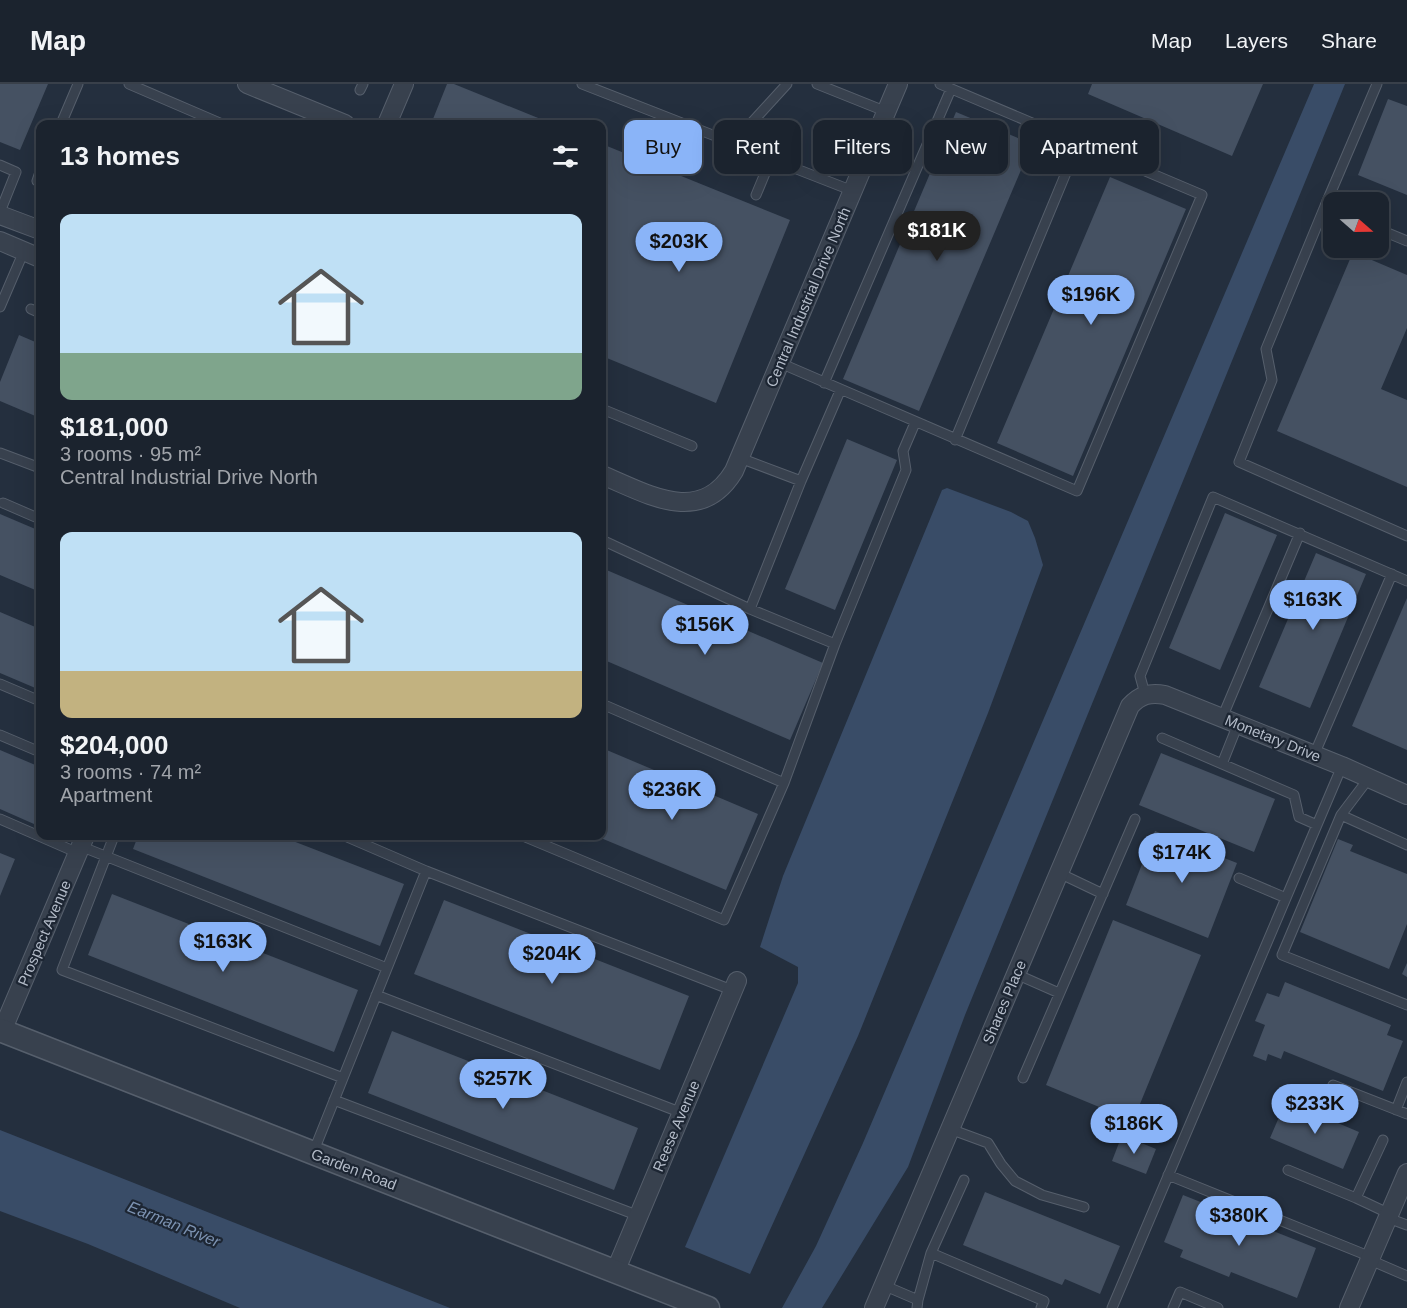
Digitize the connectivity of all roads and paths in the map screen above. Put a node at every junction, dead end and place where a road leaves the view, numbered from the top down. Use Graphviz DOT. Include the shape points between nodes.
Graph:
graph roads {
  1 [pos="78,84"];
  2 [pos="129,84"];
  3 [pos="247,84"];
  4 [pos="404,84"];
  5 [pos="582,84"];
  6 [pos="787,84"];
  7 [pos="817,84"];
  8 [pos="898,84"];
  9 [pos="940,84"];
  10 [pos="1377,84"];
  11 [pos="951,89"];
  12 [pos="886,112"];
  13 [pos="63,120"];
  14 [pos="213,120"];
  15 [pos="335,120"];
  16 [pos="389,120"];
  17 [pos="1023,120"];
  18 [pos="0,165"];
  19 [pos="1065,174"];
  20 [pos="1151,174"];
  21 [pos="853,191"];
  22 [pos="1335,192"];
  23 [pos="756,195"];
  24 [pos="0,213"];
  25 [pos="1323,221"];
  26 [pos="36,228"];
  27 [pos="1389,234"];
  28 [pos="0,241"];
  29 [pos="1407,241"];
  30 [pos="32,254"];
  31 [pos="1,303"];
  32 [pos="30,309"];
  33 [pos="36,311"];
  34 [pos="780,363"];
  35 [pos="824,383"];
  36 [pos="840,391"];
  37 [pos="606,412"];
  38 [pos="915,423"];
  39 [pos="954,440"];
  40 [pos="692,446"];
  41 [pos="0,453"];
  42 [pos="740,458"];
  43 [pos="36,466"];
  44 [pos="606,479"];
  45 [pos="801,481"];
  46 [pos="3,503"];
  47 [pos="36,517"];
  48 [pos="1300,533"];
  49 [pos="1407,536"];
  50 [pos="606,542"];
  51 [pos="1392,574"];
  52 [pos="1407,581"];
  53 [pos="750,609"];
  54 [pos="835,644"];
  55 [pos="0,684"];
  56 [pos="1141,696"];
  57 [pos="36,699"];
  58 [pos="606,706"];
  59 [pos="1230,721"];
  60 [pos="0,735"];
  61 [pos="1162,738"];
  62 [pos="36,750"];
  63 [pos="1314,754"];
  64 [pos="1222,764"];
  65 [pos="1342,766"];
  66 [pos="1369,778"];
  67 [pos="784,783"];
  68 [pos="1407,795"];
  69 [pos="1341,815"];
  70 [pos="0,819"];
  71 [pos="1135,819"];
  72 [pos="1317,825"];
  73 [pos="36,832"];
  74 [pos="62,840"];
  75 [pos="112,840"];
  76 [pos="354,840"];
  77 [pos="533,840"];
  78 [pos="81,845"];
  79 [pos="1407,845"];
  80 [pos="105,856"];
  81 [pos="426,871"];
  82 [pos="1059,873"];
  83 [pos="1239,878"];
  84 [pos="1102,894"];
  85 [pos="1286,898"];
  86 [pos="387,968"];
  87 [pos="1016,974"];
  88 [pos="734,988"];
  89 [pos="1059,993"];
  90 [pos="376,995"];
  91 [pos="1407,1005"];
  92 [pos="1,1030"];
  93 [pos="343,1078"];
  94 [pos="1023,1078"];
  95 [pos="1407,1083"];
  96 [pos="1334,1085"];
  97 [pos="334,1100"];
  98 [pos="1396,1110"];
  99 [pos="682,1113"];
  100 [pos="1407,1114"];
  101 [pos="950,1129"];
  102 [pos="1383,1140"];
  103 [pos="313,1153"];
  104 [pos="1288,1170"];
  105 [pos="1407,1173"];
  106 [pos="1168,1175"];
  107 [pos="964,1180"];
  108 [pos="1356,1198"];
  109 [pos="1084,1207"];
  110 [pos="639,1216"];
  111 [pos="1389,1216"];
  112 [pos="1407,1225"];
  113 [pos="931,1253"];
  114 [pos="1370,1258"];
  115 [pos="615,1272"];
  116 [pos="1407,1276"];
  117 [pos="884,1285"];
  118 [pos="918,1304"];
  119 [pos="708,1308"];
  120 [pos="874,1308"];
  121 [pos="1041,1308"];
  122 [pos="1112,1308"];
  123 [pos="1173,1308"];
  124 [pos="1218,1308"];
  125 [pos="1349,1308"];
  1 -- 13 [label="lane"];
  2 -- 14 [label="lane"];
  3 -- 15 [label="street"];
  4 -- 16 [label="street"];
  5 -- 6 [label="lane" via="733,143"];
  7 -- 12 [label="lane"];
  8 -- 12 [label="street, Central Industrial Drive North"];
  9 -- 11 [label="lane"];
  10 -- 22 [label="lane"];
  11 -- 17 [label="lane"];
  11 -- 35 [label="lane"];
  12 -- 21 [label="street, Central Industrial Drive North"];
  18 -- 24 [label="lane" via="16,172"];
  19 -- 39 [label="lane"];
  20 -- 39 [label="lane" via="1202,195 1077,491"];
  21 -- 23 [label="lane" via="771,159"];
  21 -- 34 [label="street, Central Industrial Drive North"];
  24 -- 26 [label="street"];
  25 -- 49 [label="lane" via="1266,349 1272,380 1239,462"];
  27 -- 29 [label="lane"];
  28 -- 30 [label="street"];
  30 -- 31 [label="lane"];
  32 -- 33 [label="lane"];
  34 -- 35 [label="lane"];
  34 -- 42 [label="street, Central Industrial Drive North"];
  35 -- 36 [label="lane"];
  36 -- 38 [label="lane"];
  36 -- 45 [label="lane"];
  37 -- 40 [label="lane"];
  38 -- 39 [label="lane"];
  38 -- 54 [label="lane" via="903,451 906,470"];
  41 -- 43 [label="lane"];
  42 -- 44 [label="street, Central Industrial Drive North" via="722,488 690,502 669,502"];
  42 -- 45 [label="lane"];
  45 -- 53 [label="lane"];
  46 -- 47 [label="lane"];
  48 -- 51 [label="lane"];
  48 -- 56 [label="lane" via="1213,497 1140,676"];
  48 -- 59 [label="lane"];
  50 -- 53 [label="lane"];
  51 -- 52 [label="lane"];
  51 -- 63 [label="lane"];
  53 -- 54 [label="lane"];
  54 -- 67 [label="lane"];
  55 -- 57 [label="lane"];
  56 -- 59 [label="street, Monetary Drive" via="1165,695"];
  56 -- 82 [label="street, Shares Place" via="1130,706"];
  58 -- 67 [label="lane"];
  59 -- 63 [label="street, Monetary Drive"];
  59 -- 64 [label="lane"];
  60 -- 62 [label="lane"];
  61 -- 64 [label="lane"];
  63 -- 65 [label="street, Monetary Drive"];
  64 -- 72 [label="lane" via="1294,795 1299,817"];
  65 -- 66 [label="street, Monetary Drive"];
  65 -- 72 [label="lane"];
  66 -- 68 [label="street, Monetary Drive"];
  66 -- 69 [label="lane"];
  67 -- 77 [label="lane" via="724,920"];
  69 -- 79 [label="lane"];
  69 -- 91 [label="lane" via="1282,955"];
  70 -- 73 [label="lane"];
  71 -- 84 [label="lane"];
  72 -- 85 [label="lane"];
  74 -- 78 [label="lane"];
  75 -- 80 [label="lane"];
  76 -- 81 [label="lane"];
  78 -- 80 [label="lane"];
  78 -- 92 [label="street, Prospect Avenue"];
  80 -- 86 [label="lane"];
  80 -- 93 [label="lane" via="62,970"];
  81 -- 86 [label="lane"];
  81 -- 88 [label="lane"];
  82 -- 84 [label="lane"];
  82 -- 87 [label="street, Shares Place"];
  83 -- 85 [label="lane"];
  84 -- 89 [label="lane"];
  85 -- 106 [label="lane"];
  86 -- 90 [label="lane"];
  87 -- 89 [label="lane"];
  87 -- 101 [label="street, Shares Place"];
  88 -- 99 [label="street, Reese Avenue"];
  89 -- 94 [label="lane"];
  90 -- 93 [label="lane"];
  90 -- 99 [label="lane"];
  92 -- 103 [label="street, Garden Road"];
  93 -- 97 [label="lane"];
  95 -- 98 [label="lane"];
  96 -- 98 [label="lane"];
  97 -- 103 [label="lane"];
  97 -- 110 [label="lane"];
  98 -- 100 [label="lane"];
  99 -- 110 [label="street, Reese Avenue"];
  101 -- 109 [label="lane" via="988,1143 1015,1181 1042,1195"];
  101 -- 117 [label="street, Shares Place"];
  102 -- 108 [label="lane"];
  103 -- 115 [label="street, Garden Road"];
  104 -- 108 [label="lane"];
  105 -- 111 [label="street"];
  106 -- 114 [label="lane"];
  106 -- 122 [label="lane"];
  107 -- 113 [label="lane"];
  108 -- 111 [label="lane"];
  110 -- 115 [label="street, Reese Avenue"];
  111 -- 112 [label="lane"];
  111 -- 114 [label="street"];
  113 -- 118 [label="lane"];
  113 -- 121 [label="lane" via="1044,1302"];
  114 -- 116 [label="lane"];
  114 -- 125 [label="street"];
  115 -- 119 [label="street, Garden Road"];
  117 -- 118 [label="lane"];
  117 -- 120 [label="street, Shares Place"];
  123 -- 124 [label="lane" via="1180,1292"];
}
